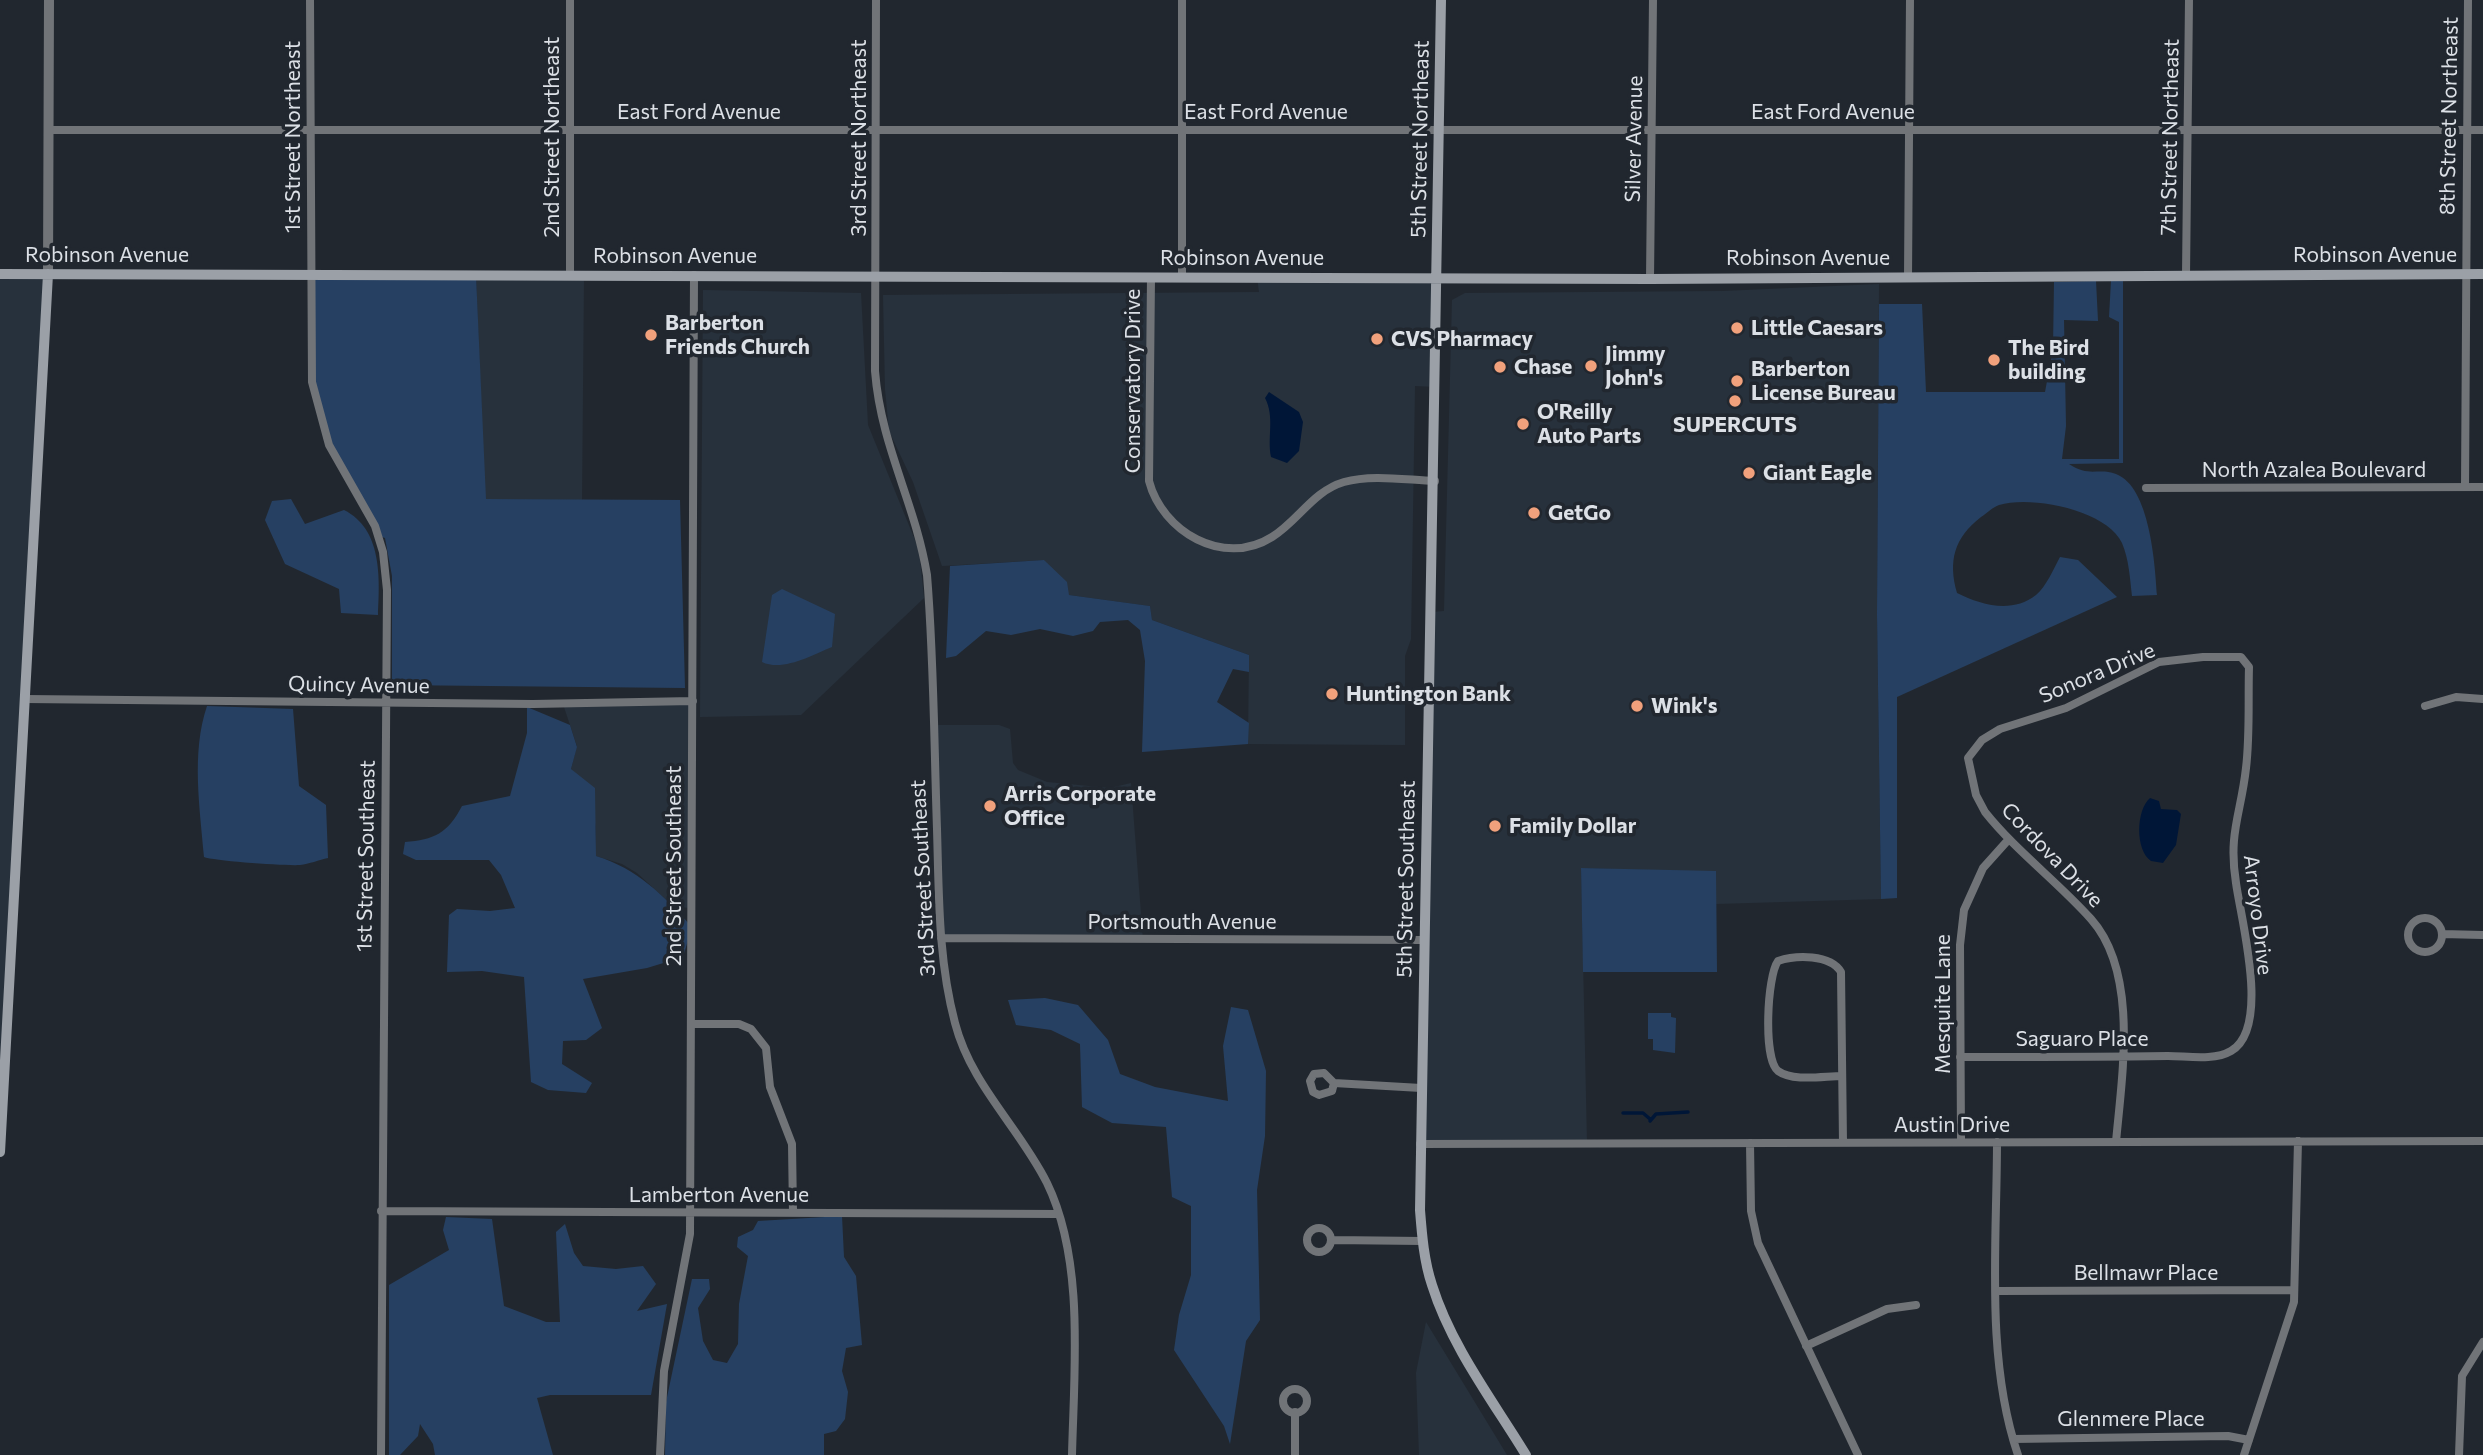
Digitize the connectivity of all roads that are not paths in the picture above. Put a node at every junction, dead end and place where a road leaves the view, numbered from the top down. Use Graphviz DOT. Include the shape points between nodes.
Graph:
graph roads {
  1 [pos="49,0"];
  2 [pos="310,0"];
  3 [pos="570,0"];
  4 [pos="876,0"];
  5 [pos="1182,0"];
  6 [pos="1441,0"];
  7 [pos="1653,0"];
  8 [pos="1910,0"];
  9 [pos="2189,0"];
  10 [pos="2468,0"];
  11 [pos="1439,129"];
  12 [pos="49,130"];
  13 [pos="310,130"];
  14 [pos="570,130"];
  15 [pos="876,130"];
  16 [pos="1184,130"];
  17 [pos="1651,130"];
  18 [pos="1909,130"];
  19 [pos="2188,130"];
  20 [pos="2466,130"];
  21 [pos="2483,130"];
  22 [pos="0,274"];
  23 [pos="48,274"];
  24 [pos="310,274"];
  25 [pos="2465,274"];
  26 [pos="2483,274"];
  27 [pos="569,275"];
  28 [pos="694,275"];
  29 [pos="2186,275"];
  30 [pos="876,276"];
  31 [pos="1151,277"];
  32 [pos="1182,277"];
  33 [pos="1908,277"];
  34 [pos="1438,278"];
  35 [pos="1650,279"];
  36 [pos="1435,481"];
  37 [pos="2465,487"];
  38 [pos="2483,487"];
  39 [pos="2146,488"];
  40 [pos="2249,667"];
  41 [pos="25,699"];
  42 [pos="2483,699"];
  43 [pos="693,701"];
  44 [pos="386,703"];
  45 [pos="2425,706"];
  46 [pos="1968,758"];
  47 [pos="2009,839"];
  48 [pos="2442,934"];
  49 [pos="2483,934"];
  50 [pos="941,938"];
  51 [pos="1424,940"];
  52 [pos="5,981"];
  53 [pos="691,1024"];
  54 [pos="2204,1056"];
  55 [pos="1960,1057"];
  56 [pos="2122,1057"];
  57 [pos="1842,1076"];
  58 [pos="1334,1083"];
  59 [pos="1421,1088"];
  60 [pos="2298,1141"];
  61 [pos="2483,1141"];
  62 [pos="1961,1142"];
  63 [pos="1997,1142"];
  64 [pos="2116,1142"];
  65 [pos="1750,1143"];
  66 [pos="1843,1143"];
  67 [pos="1420,1144"];
  68 [pos="0,1152"];
  69 [pos="381,1211"];
  70 [pos="690,1212"];
  71 [pos="793,1213"];
  72 [pos="1058,1214"];
  73 [pos="1332,1240"];
  74 [pos="1422,1241"];
  75 [pos="2294,1290"];
  76 [pos="1997,1291"];
  77 [pos="1916,1305"];
  78 [pos="2483,1342"];
  79 [pos="1805,1346"];
  80 [pos="1295,1412"];
  81 [pos="2013,1438"];
  82 [pos="2249,1440"];
  83 [pos="382,1455"];
  84 [pos="660,1455"];
  85 [pos="1072,1455"];
  86 [pos="1295,1455"];
  87 [pos="1526,1455"];
  88 [pos="1858,1455"];
  89 [pos="2018,1455"];
  90 [pos="2244,1455"];
  91 [pos="2459,1455"];
  1 -- 12 [label="street"];
  2 -- 13 [label="street, 1st Street Northeast"];
  3 -- 14 [label="street, 2nd Street Northeast"];
  4 -- 15 [label="street, 3rd Street Northeast"];
  5 -- 16 [label="street"];
  6 -- 11 [label="main road, 5th Street Northeast"];
  7 -- 17 [label="street, Silver Avenue"];
  8 -- 18 [label="street"];
  9 -- 19 [label="street, 7th Street Northeast"];
  10 -- 20 [label="street, 8th Street Northeast"];
  11 -- 16 [label="street, East Ford Avenue"];
  11 -- 17 [label="street, East Ford Avenue"];
  11 -- 34 [label="main road, 5th Street Northeast"];
  12 -- 13 [label="street, East Ford Avenue"];
  12 -- 23 [label="street"];
  13 -- 14 [label="street, East Ford Avenue"];
  13 -- 24 [label="street, 1st Street Northeast"];
  14 -- 15 [label="street, East Ford Avenue"];
  14 -- 27 [label="street, 2nd Street Northeast"];
  15 -- 16 [label="street, East Ford Avenue"];
  15 -- 30 [label="street, 3rd Street Northeast"];
  16 -- 32 [label="street"];
  17 -- 18 [label="street, East Ford Avenue"];
  17 -- 35 [label="street, Silver Avenue"];
  18 -- 19 [label="street, East Ford Avenue"];
  18 -- 33 [label="street"];
  19 -- 20 [label="street, East Ford Avenue"];
  19 -- 29 [label="street, 7th Street Northeast"];
  20 -- 21 [label="street, East Ford Avenue"];
  20 -- 25 [label="street, 8th Street Northeast"];
  22 -- 23 [label="main road, Robinson Avenue"];
  23 -- 24 [label="main road, Robinson Avenue"];
  23 -- 41 [label="main road"];
  24 -- 27 [label="main road, Robinson Avenue"];
  24 -- 44 [label="street, 1st Street Southeast" via="314,400 329,445 367,509 383,552"];
  25 -- 26 [label="main road, Robinson Avenue"];
  25 -- 29 [label="main road, Robinson Avenue"];
  25 -- 37 [label="street, 8th Street Northeast"];
  27 -- 28 [label="main road, Robinson Avenue"];
  28 -- 30 [label="main road, Robinson Avenue"];
  28 -- 43 [label="street, 2nd Street Southeast"];
  29 -- 33 [label="main road, Robinson Avenue"];
  30 -- 31 [label="main road, Robinson Avenue"];
  30 -- 50 [label="street, 3rd Street Southeast" via="879,414 918,531 927,575"];
  31 -- 32 [label="main road, Robinson Avenue"];
  31 -- 36 [label="street, Conservatory Drive" via="1149,481 1154,498 1177,527 1209,544 1240,547 1271,537 1316,496 1345,482"];
  32 -- 34 [label="main road, Robinson Avenue"];
  33 -- 35 [label="main road, Robinson Avenue"];
  34 -- 35 [label="main road, Robinson Avenue"];
  34 -- 36 [label="main road, 5th Street Southeast"];
  36 -- 51 [label="main road, 5th Street Southeast"];
  37 -- 38 [label="street, North Azalea Boulevard"];
  37 -- 39 [label="street, North Azalea Boulevard"];
  40 -- 46 [label="street, Sonora Drive" via="2241,657 2159,662 2066,708 2000,729 1982,740"];
  40 -- 54 [label="street, Arroyo Drive" via="2246,771 2232,847 2249,946 2249,1022 2245,1037 2232,1051"];
  41 -- 44 [label="street, Quincy Avenue"];
  41 -- 52 [label="main road"];
  42 -- 45 [label="street" via="2456,697"];
  43 -- 44 [label="street, Quincy Avenue"];
  43 -- 53 [label="street, 2nd Street Southeast"];
  44 -- 69 [label="street, 1st Street Southeast"];
  46 -- 47 [label="street, Cordova Drive" via="1980,804"];
  47 -- 55 [label="street, Mesquite Lane" via="1983,868 1964,911"];
  47 -- 56 [label="street, Cordova Drive" via="2092,920 2110,948 2122,1001"];
  48 -- 48 [label="street" via="2438,924 2423,919 2413,924 2409,939 2415,948 2430,951 2439,945"];
  48 -- 49 [label="street"];
  50 -- 51 [label="street, Portsmouth Avenue"];
  50 -- 72 [label="street, 3rd Street Southeast" via="948,992 963,1049 1035,1161"];
  51 -- 59 [label="main road, 5th Street Southeast"];
  52 -- 68 [label="main road"];
  53 -- 70 [label="street, 2nd Street Southeast"];
  53 -- 71 [label="street" via="739,1024 751,1029 766,1048 770,1087 792,1144"];
  54 -- 56 [label="street, Saguaro Place"];
  55 -- 56 [label="street, Saguaro Place"];
  55 -- 62 [label="street, Mesquite Lane"];
  56 -- 64 [label="street, Cordova Drive"];
  57 -- 57 [label="street" via="1840,972 1836,964 1826,959 1778,961 1772,970 1769,996 1771,1062 1778,1071 1792,1076"];
  57 -- 66 [label="street"];
  58 -- 59 [label="street"];
  59 -- 67 [label="main road, 5th Street Southeast"];
  60 -- 61 [label="street, Austin Drive"];
  60 -- 64 [label="street, Austin Drive"];
  60 -- 75 [label="street"];
  62 -- 63 [label="street, Austin Drive"];
  62 -- 66 [label="street, Austin Drive"];
  63 -- 64 [label="street, Austin Drive"];
  63 -- 76 [label="street"];
  65 -- 66 [label="street, Austin Drive"];
  65 -- 67 [label="street, Austin Drive"];
  65 -- 79 [label="street" via="1755,1235"];
  67 -- 74 [label="main road, 5th Street Southeast"];
  69 -- 70 [label="street, Lamberton Avenue"];
  69 -- 83 [label="street, 1st Street Southeast"];
  70 -- 71 [label="street, Lamberton Avenue"];
  70 -- 84 [label="street, 2nd Street Southeast" via="687,1261 664,1371"];
  71 -- 72 [label="street, Lamberton Avenue"];
  72 -- 85 [label="street, 3rd Street Southeast" via="1070,1273"];
  73 -- 74 [label="street"];
  74 -- 87 [label="main road, 5th Street Southeast" via="1431,1284 1446,1319"];
  75 -- 76 [label="street, Bellmawr Place"];
  75 -- 82 [label="street" via="2290,1319"];
  76 -- 81 [label="street" via="1998,1353"];
  77 -- 79 [label="street" via="1887,1309"];
  78 -- 91 [label="street" via="2462,1376"];
  79 -- 88 [label="street"];
  80 -- 86 [label="street"];
  81 -- 82 [label="street, Glenmere Place" via="2228,1436"];
  81 -- 89 [label="street"];
  82 -- 90 [label="street"];
}
